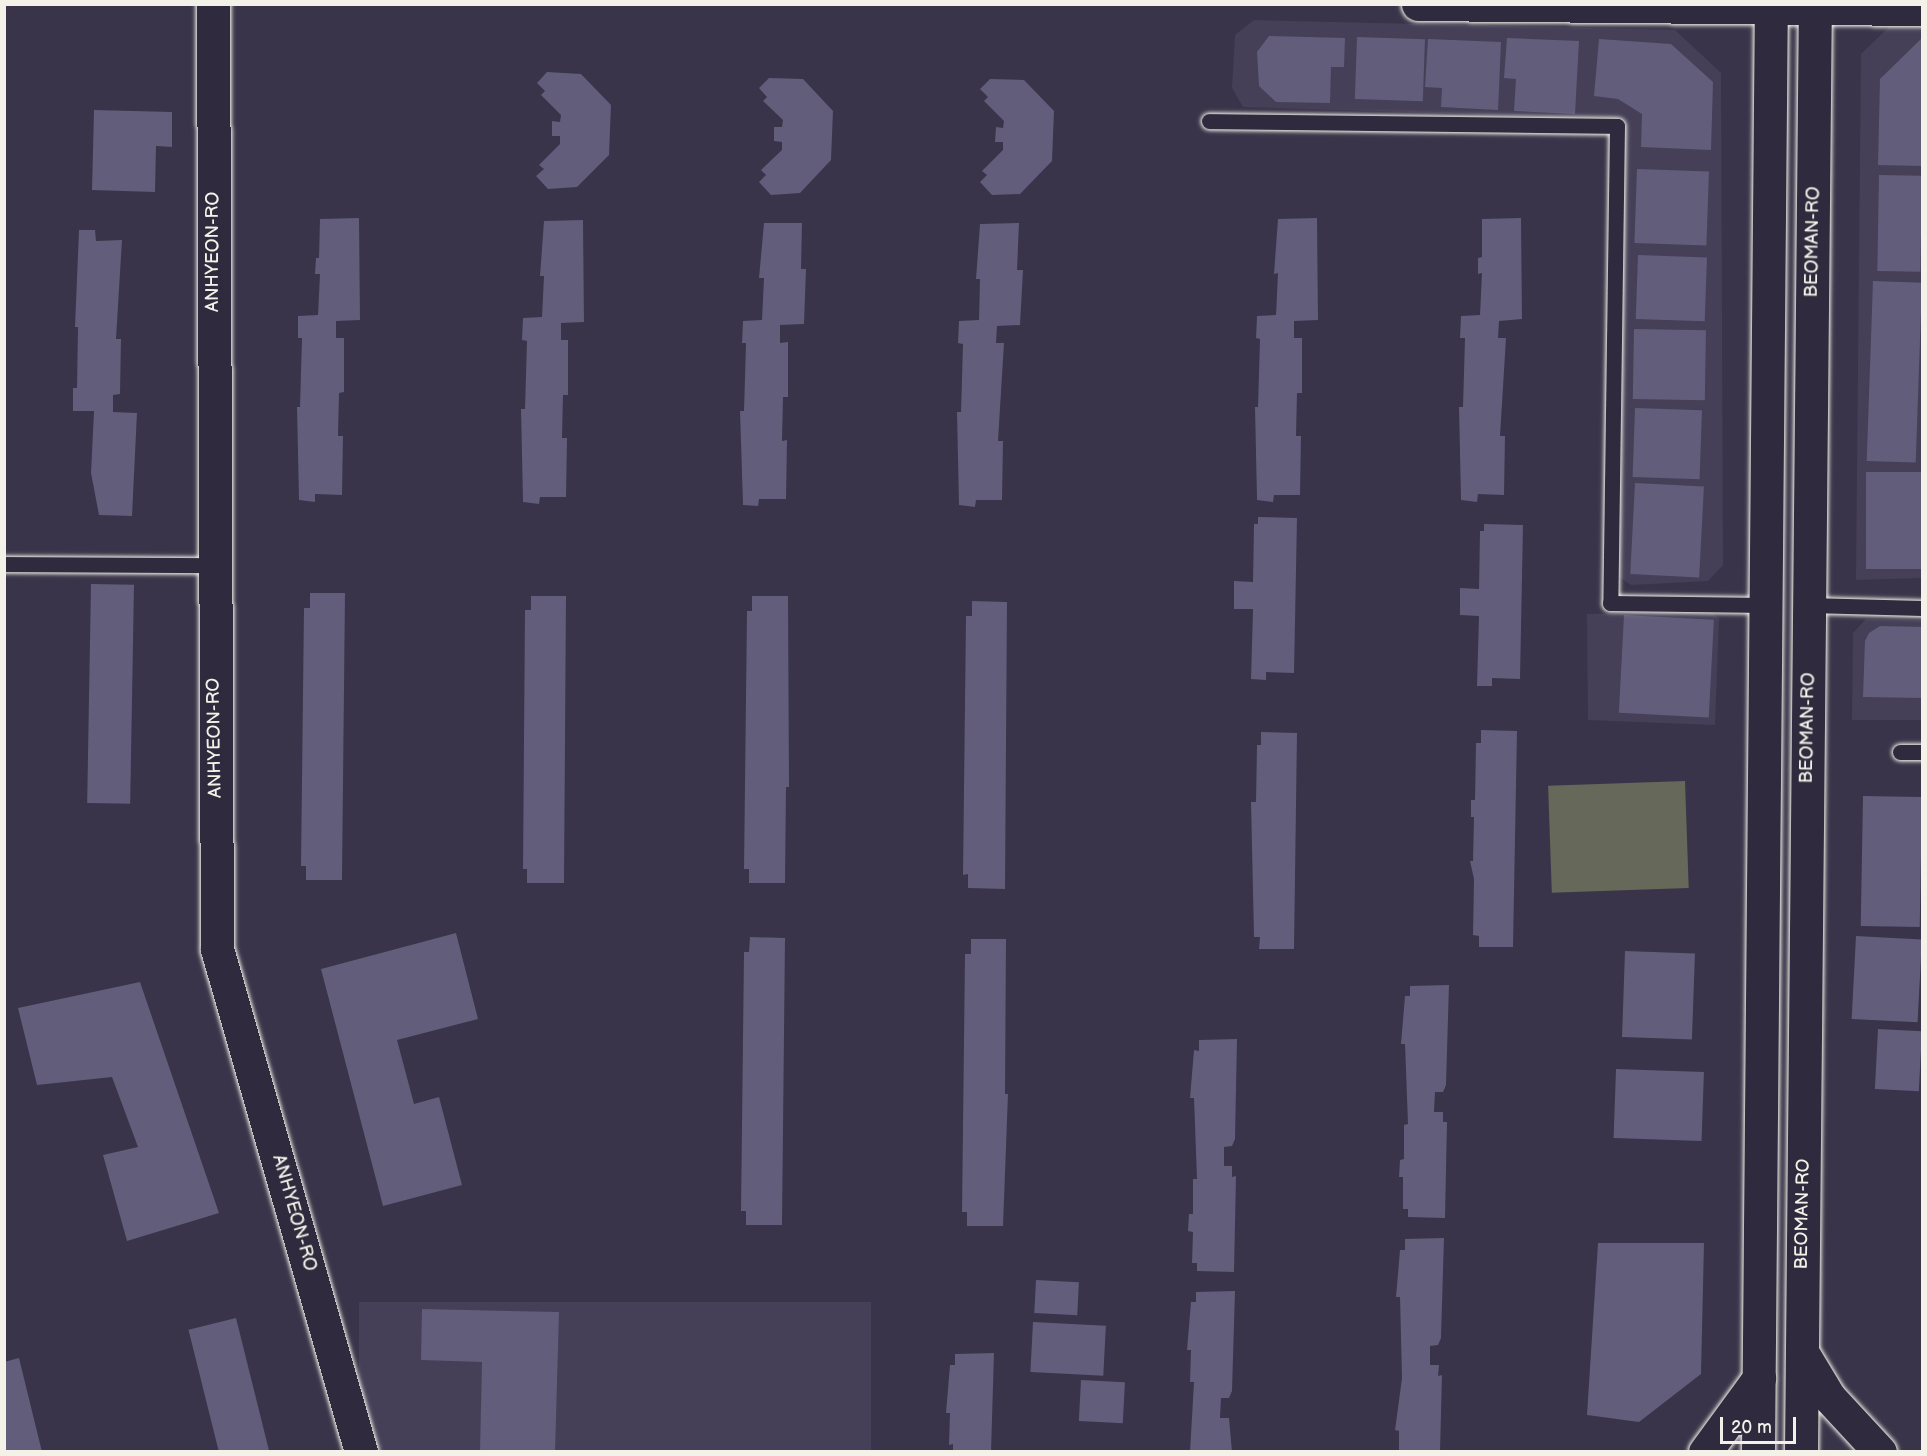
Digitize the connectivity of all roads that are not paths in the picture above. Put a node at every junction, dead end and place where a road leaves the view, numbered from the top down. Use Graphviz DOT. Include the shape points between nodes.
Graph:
graph roads {
  1 [pos="213,4"];
  2 [pos="1418,4"];
  3 [pos="1771,6"];
  4 [pos="1815,6"];
  5 [pos="1923,9"];
  6 [pos="1209,121"];
  7 [pos="4,564"];
  8 [pos="214,565"];
  9 [pos="1766,604"];
  10 [pos="1809,605"];
  11 [pos="1923,608"];
  12 [pos="1900,752"];
  13 [pos="1923,752"];
  14 [pos="1802,1352"];
  15 [pos="1758,1378"];
  16 [pos="362,1452"];
  17 [pos="1705,1452"];
  18 [pos="1758,1452"];
  19 [pos="1801,1452"];
  20 [pos="1880,1452"];
  1 -- 8 [label="main road, ANHYEON-RO"];
  2 -- 3 [label="main road"];
  3 -- 4 [label="main road"];
  3 -- 9 [label="main road"];
  4 -- 5 [label="main road"];
  4 -- 10 [label="main road, BEOMAN-RO"];
  6 -- 9 [label="lane" via="1617,126 1610,603"];
  7 -- 8 [label="lane"];
  8 -- 16 [label="main road, ANHYEON-RO" via="217,949"];
  9 -- 15 [label="main road"];
  10 -- 11 [label="lane"];
  10 -- 14 [label="main road, BEOMAN-RO"];
  12 -- 13 [label="lane"];
  14 -- 19 [label="main road, BEOMAN-RO"];
  14 -- 20 [label="main road" via="1829,1396"];
  15 -- 17 [label="main road"];
  15 -- 18 [label="main road"];
}
